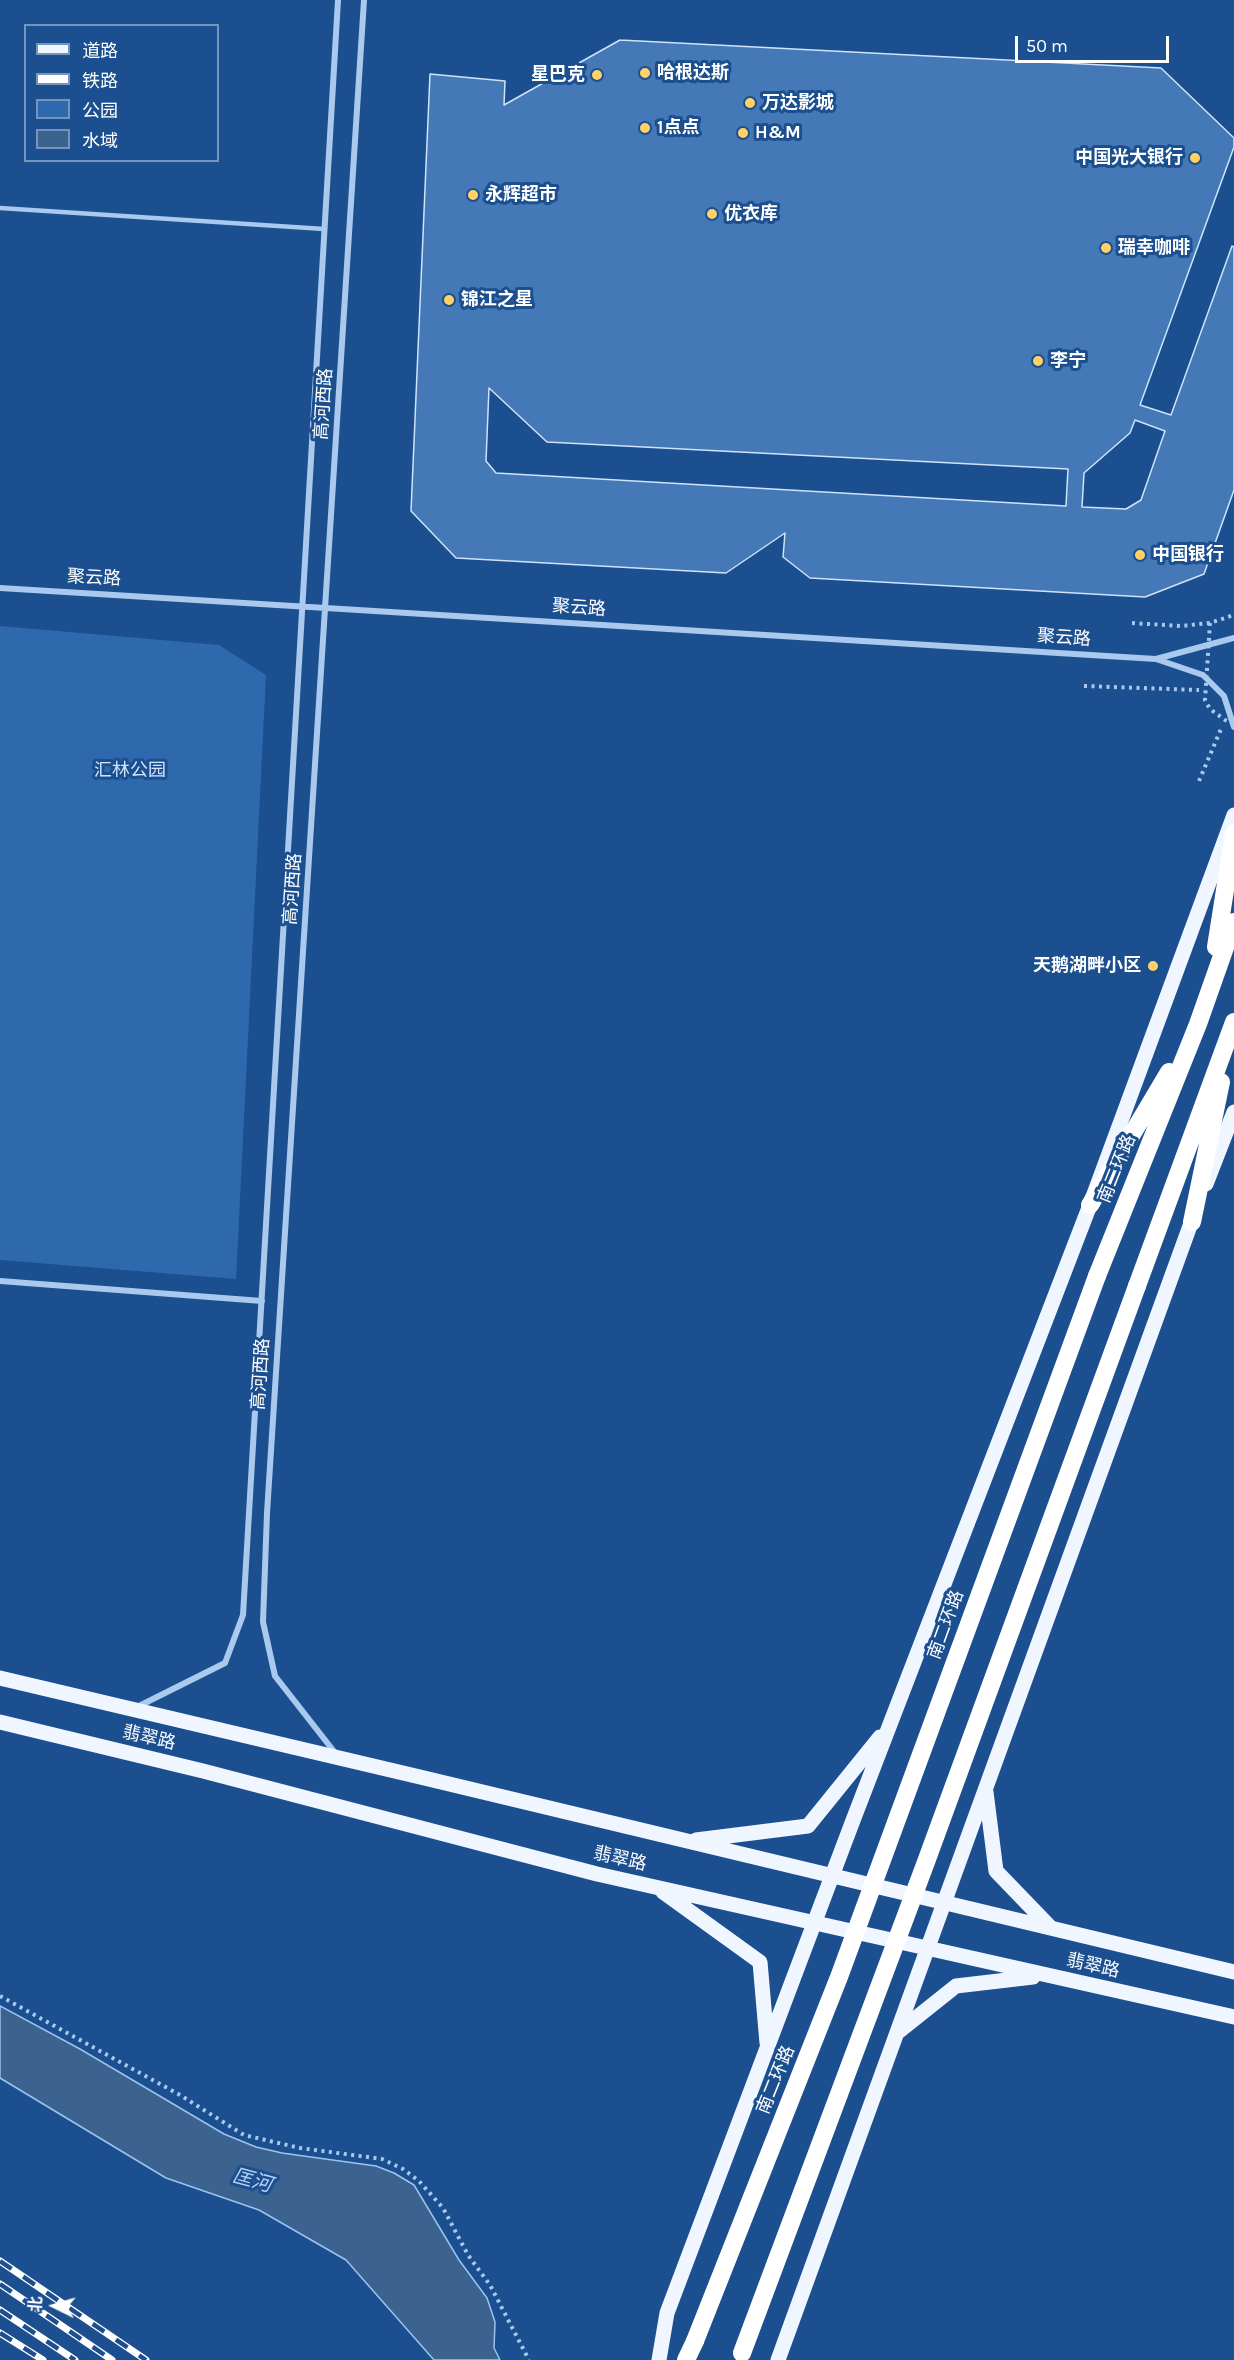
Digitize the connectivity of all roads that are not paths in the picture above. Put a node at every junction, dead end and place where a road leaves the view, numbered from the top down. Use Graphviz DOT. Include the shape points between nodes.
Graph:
graph roads {
  1 [pos="338,0"];
  2 [pos="364,0"];
  3 [pos="0,208"];
  4 [pos="324,229"];
  5 [pos="0,588"];
  6 [pos="301,605"];
  7 [pos="326,607"];
  8 [pos="1234,638"];
  9 [pos="1156,659"];
  10 [pos="1234,725"];
  11 [pos="1234,815"];
  12 [pos="1234,833"];
  13 [pos="1234,922"];
  14 [pos="1210,986"];
  15 [pos="1234,1023"];
  16 [pos="1198,1024"];
  17 [pos="1234,1112"];
  18 [pos="1090,1205"];
  19 [pos="1191,1221"];
  20 [pos="0,1281"];
  21 [pos="262,1301"];
  22 [pos="0,1678"];
  23 [pos="132,1709"];
  24 [pos="0,1722"];
  25 [pos="890,1725"];
  26 [pos="338,1757"];
  27 [pos="985,1789"];
  28 [pos="687,1841"];
  29 [pos="832,1876"];
  30 [pos="655,1887"];
  31 [pos="944,1903"];
  32 [pos="814,1923"];
  33 [pos="1051,1928"];
  34 [pos="928,1948"];
  35 [pos="1234,1972"];
  36 [pos="1046,1975"];
  37 [pos="1234,2017"];
  38 [pos="897,2033"];
  39 [pos="768,2048"];
  40 [pos="741,2356"];
  41 [pos="659,2360"];
  42 [pos="686,2360"];
  43 [pos="778,2360"];
  1 -- 4 [label="street, 高河西路"];
  2 -- 7 [label="street, 高河西路"];
  3 -- 4 [label="lane"];
  4 -- 6 [label="street, 高河西路"];
  5 -- 6 [label="street, 聚云路"];
  6 -- 7 [label="street, 聚云路"];
  6 -- 21 [label="street, 高河西路"];
  7 -- 9 [label="street, 聚云路"];
  7 -- 26 [label="street, 高河西路" via="263,1622 275,1676"];
  8 -- 9 [label="street"];
  9 -- 10 [label="street" via="1203,675 1224,696"];
  11 -- 18 [label="main road"];
  12 -- 14 [label="highway"];
  13 -- 14 [label="highway, 南二环路"];
  14 -- 16 [label="highway, 南二环路"];
  15 -- 19 [label="highway"];
  15 -- 40 [label="highway, bridge"];
  16 -- 18 [label="highway"];
  16 -- 42 [label="highway, 南二环路, bridge" via="1097,1276 844,1966"];
  17 -- 19 [label="main road"];
  18 -- 25 [label="main road"];
  19 -- 27 [label="main road"];
  20 -- 21 [label="street"];
  21 -- 23 [label="street, 高河西路" via="243,1615 225,1663"];
  22 -- 23 [label="main road, 翡翠路"];
  23 -- 26 [label="main road, 翡翠路"];
  24 -- 30 [label="main road, 翡翠路"];
  25 -- 28 [label="main road" via="808,1826"];
  25 -- 29 [label="main road"];
  26 -- 28 [label="main road, 翡翠路"];
  27 -- 31 [label="main road"];
  27 -- 33 [label="main road" via="996,1871"];
  28 -- 29 [label="main road, 翡翠路"];
  29 -- 31 [label="main road, 翡翠路"];
  29 -- 32 [label="main road"];
  30 -- 32 [label="main road, 翡翠路"];
  30 -- 39 [label="main road" via="760,1962"];
  31 -- 33 [label="main road, 翡翠路"];
  31 -- 34 [label="main road"];
  32 -- 34 [label="main road, 翡翠路"];
  32 -- 39 [label="main road"];
  33 -- 35 [label="main road, 翡翠路"];
  34 -- 36 [label="main road, 翡翠路"];
  34 -- 38 [label="main road"];
  36 -- 37 [label="main road, 翡翠路"];
  36 -- 38 [label="main road" via="956,1986"];
  38 -- 43 [label="main road"];
  39 -- 41 [label="main road" via="667,2313"];
}
